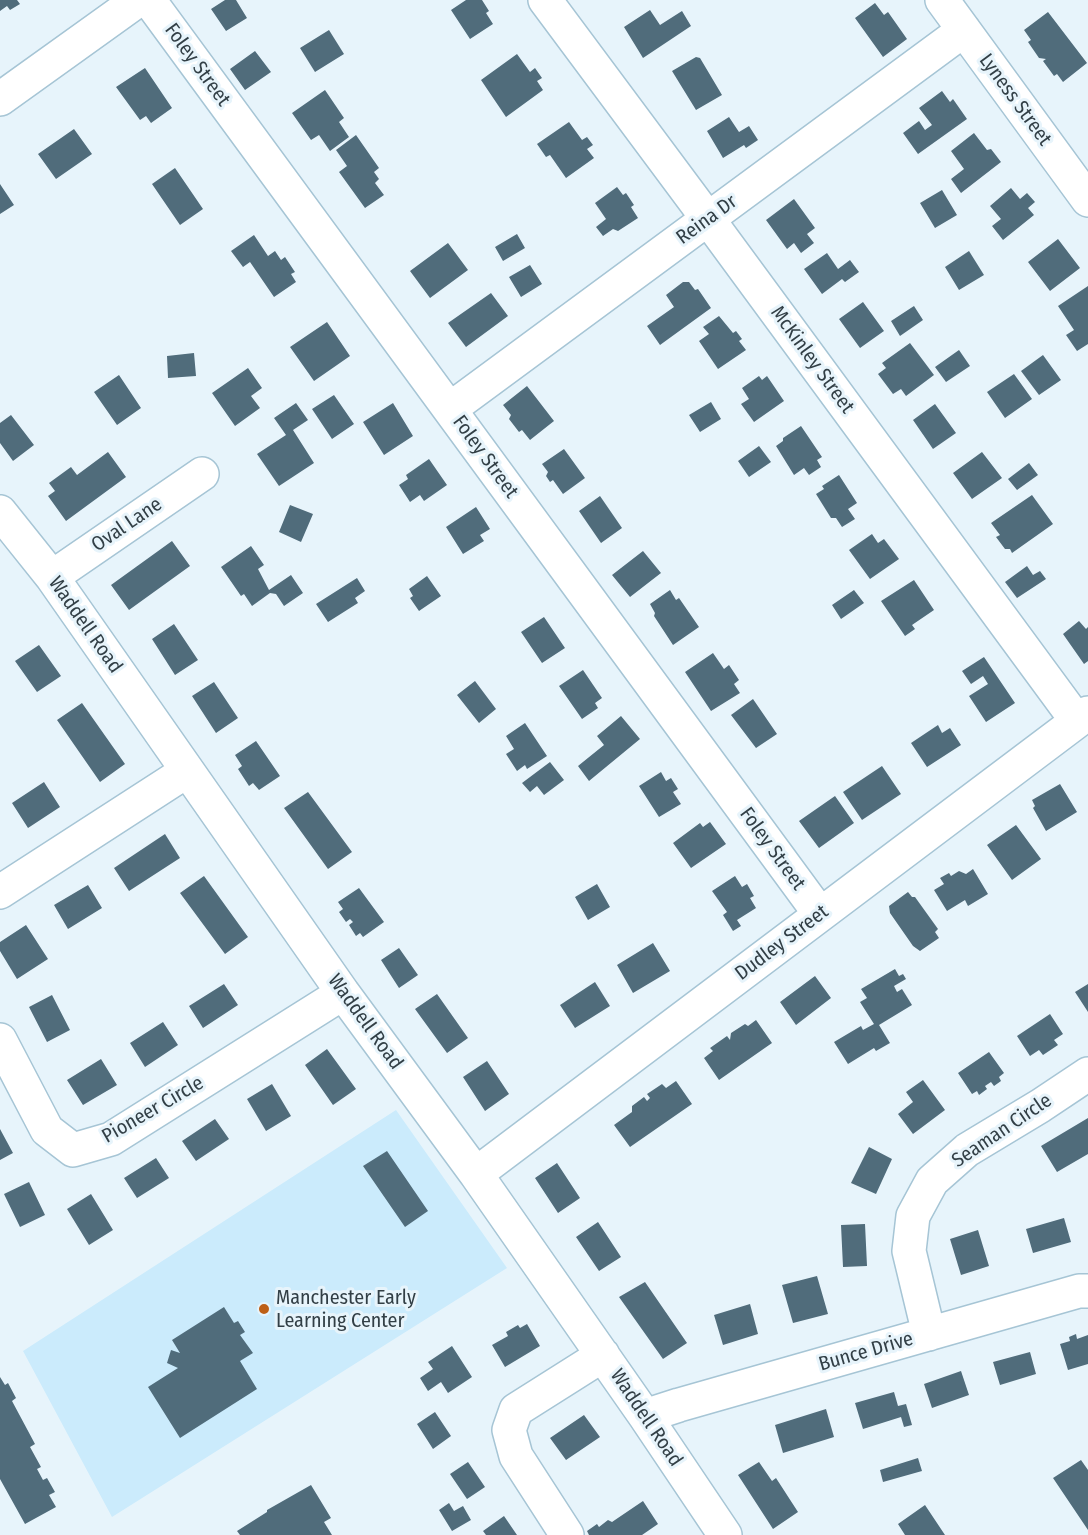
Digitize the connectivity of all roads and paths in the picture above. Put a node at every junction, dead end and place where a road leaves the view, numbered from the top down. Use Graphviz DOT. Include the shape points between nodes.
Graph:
graph roads {
  1 [pos="138,0"];
  2 [pos="149,0"];
  3 [pos="545,0"];
  4 [pos="942,0"];
  5 [pos="964,30"];
  6 [pos="0,99"];
  7 [pos="1088,200"];
  8 [pos="708,219"];
  9 [pos="450,410"];
  10 [pos="202,474"];
  11 [pos="0,512"];
  12 [pos="52,577"];
  13 [pos="1082,717"];
  14 [pos="186,771"];
  15 [pos="0,892"];
  16 [pos="820,914"];
  17 [pos="343,993"];
  18 [pos="0,1040"];
  19 [pos="1088,1074"];
  20 [pos="476,1174"];
  21 [pos="1088,1291"];
  22 [pos="929,1334"];
  23 [pos="603,1355"];
  24 [pos="645,1416"];
  25 [pos="723,1534"];
  26 [pos="567,1535"];
  1 -- 6 [label="street"];
  2 -- 9 [label="street, Foley Street"];
  3 -- 8 [label="street, McKinley Street"];
  4 -- 5 [label="street, Lyness Street"];
  5 -- 7 [label="street, Lyness Street"];
  5 -- 8 [label="street, Reina Dr"];
  8 -- 9 [label="street, Reina Dr"];
  8 -- 13 [label="street, McKinley Street"];
  9 -- 16 [label="street, Foley Street"];
  10 -- 12 [label="street, Oval Lane"];
  11 -- 12 [label="street, Waddell Road"];
  12 -- 14 [label="street, Waddell Road"];
  13 -- 16 [label="street, Dudley Street"];
  14 -- 15 [label="street"];
  14 -- 17 [label="street, Waddell Road"];
  16 -- 20 [label="street, Dudley Street"];
  17 -- 18 [label="street, Pioneer Circle" via="111,1139 73,1150 47,1130"];
  17 -- 20 [label="street, Waddell Road"];
  19 -- 22 [label="street, Seaman Circle" via="967,1150 932,1181 912,1216 909,1251"];
  20 -- 23 [label="street, Waddell Road"];
  21 -- 22 [label="street, Bunce Drive"];
  22 -- 24 [label="street, Bunce Drive"];
  23 -- 24 [label="street, Waddell Road"];
  23 -- 26 [label="street" via="516,1410 508,1430 516,1456"];
  24 -- 25 [label="street, Waddell Road"];
}
